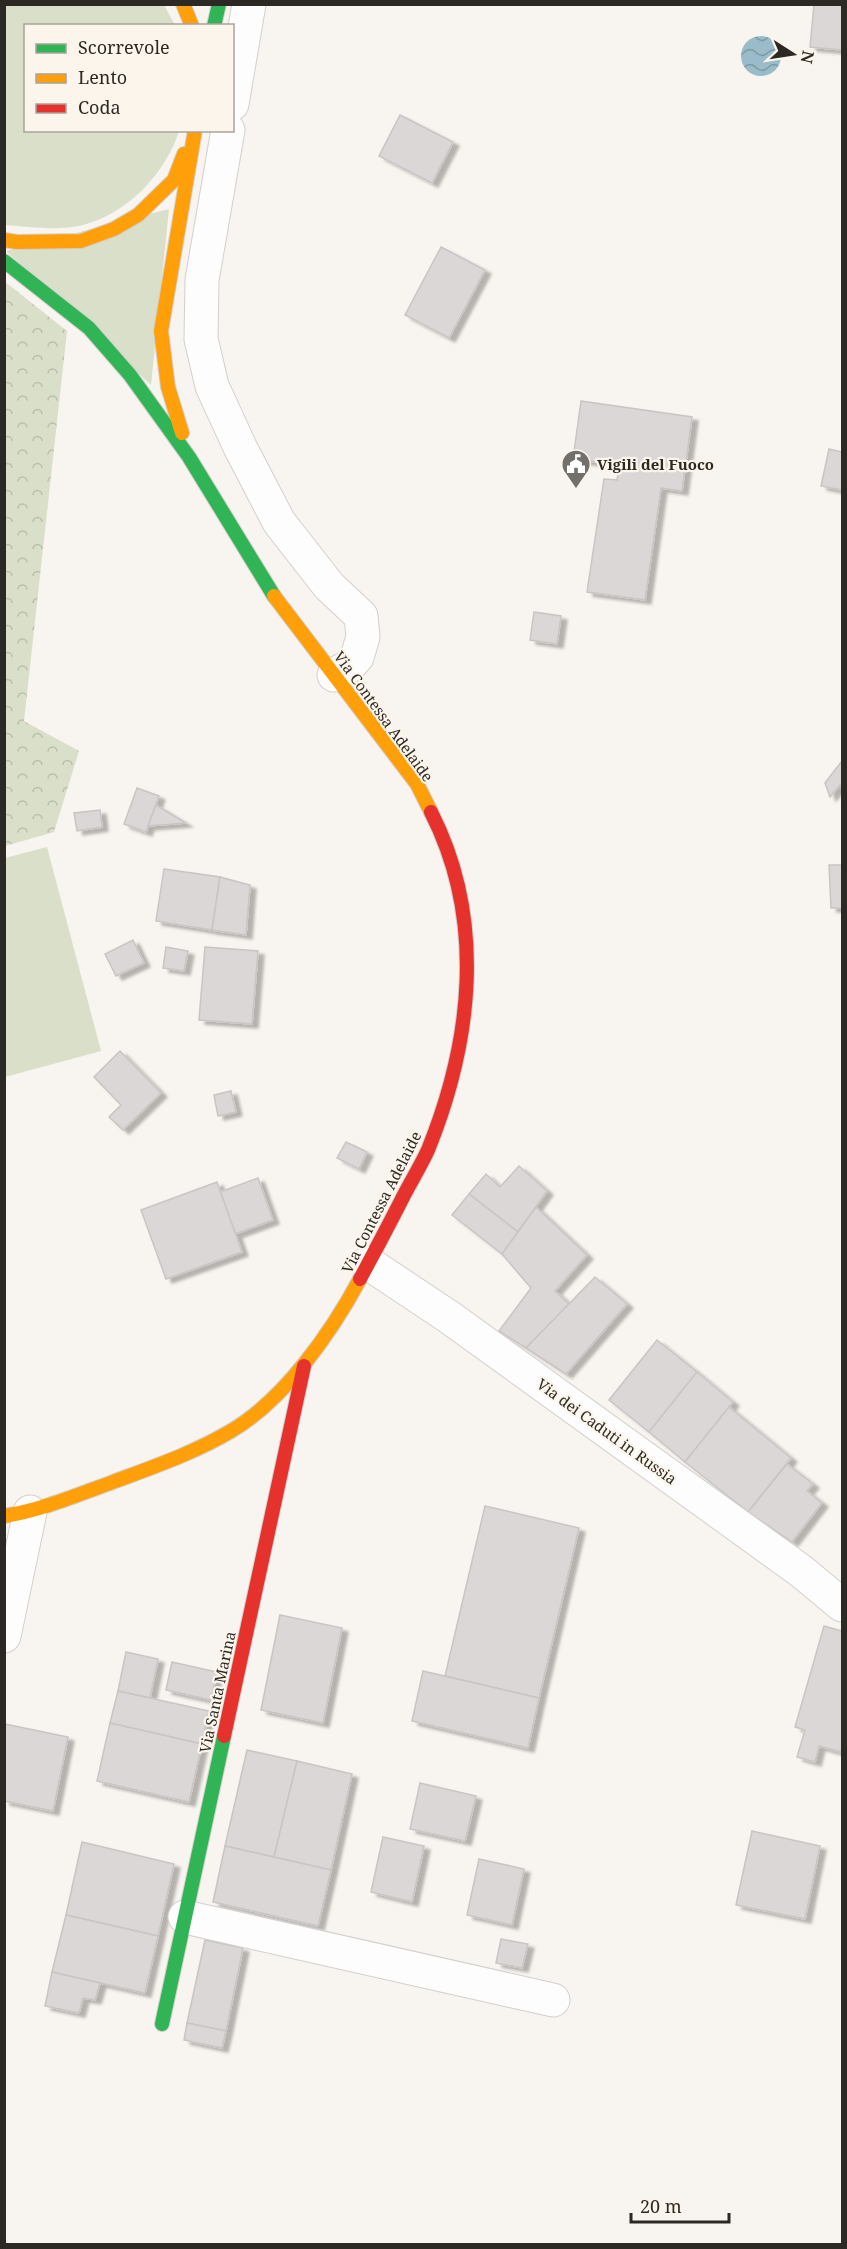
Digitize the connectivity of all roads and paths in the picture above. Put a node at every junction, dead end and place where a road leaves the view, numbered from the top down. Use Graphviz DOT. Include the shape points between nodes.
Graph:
graph roads {
  1 [pos="183,4"];
  2 [pos="219,4"];
  3 [pos="249,4"];
  4 [pos="191,24"];
  5 [pos="214,24"];
  6 [pos="234,92"];
  7 [pos="194,132"];
  8 [pos="195,132"];
  9 [pos="228,132"];
  10 [pos="4,240"];
  11 [pos="4,261"];
  12 [pos="189,457"];
  13 [pos="334,675"];
  14 [pos="368,1263"];
  15 [pos="304,1366"];
  16 [pos="17,1514"];
  17 [pos="843,1605"];
  18 [pos="4,1636"];
  19 [pos="185,1917"];
  20 [pos="553,2000"];
  21 [pos="162,2024"];
  1 -- 4 [label="street"];
  2 -- 5 [label="street"];
  3 -- 6 [label="street"];
  7 -- 10 [label="street" via="174,180 138,215 114,229 81,241"];
  8 -- 12 [label="street" via="161,331 168,387"];
  9 -- 13 [label="street" via="202,280 201,339 212,386 279,522 329,586 361,616 363,637 357,657"];
  11 -- 12 [label="street" via="89,328 130,375"];
  12 -- 13 [label="street, Via Contessa Adelaide" via="265,584"];
  13 -- 14 [label="street, Via Contessa Adelaide" via="417,784 441,831 465,916 467,963 459,1054 427,1152"];
  14 -- 15 [label="street, Via Contessa Adelaide"];
  14 -- 17 [label="street, Via dei Caduti in Russia" via="459,1323"];
  15 -- 16 [label="street, Via Contessa Adelaide" via="260,1410 231,1431 168,1461"];
  15 -- 19 [label="street, Via Santa Marina"];
  16 -- 18 [label="street"];
  19 -- 20 [label="street"];
  19 -- 21 [label="street, Via Santa Marina"];
}
